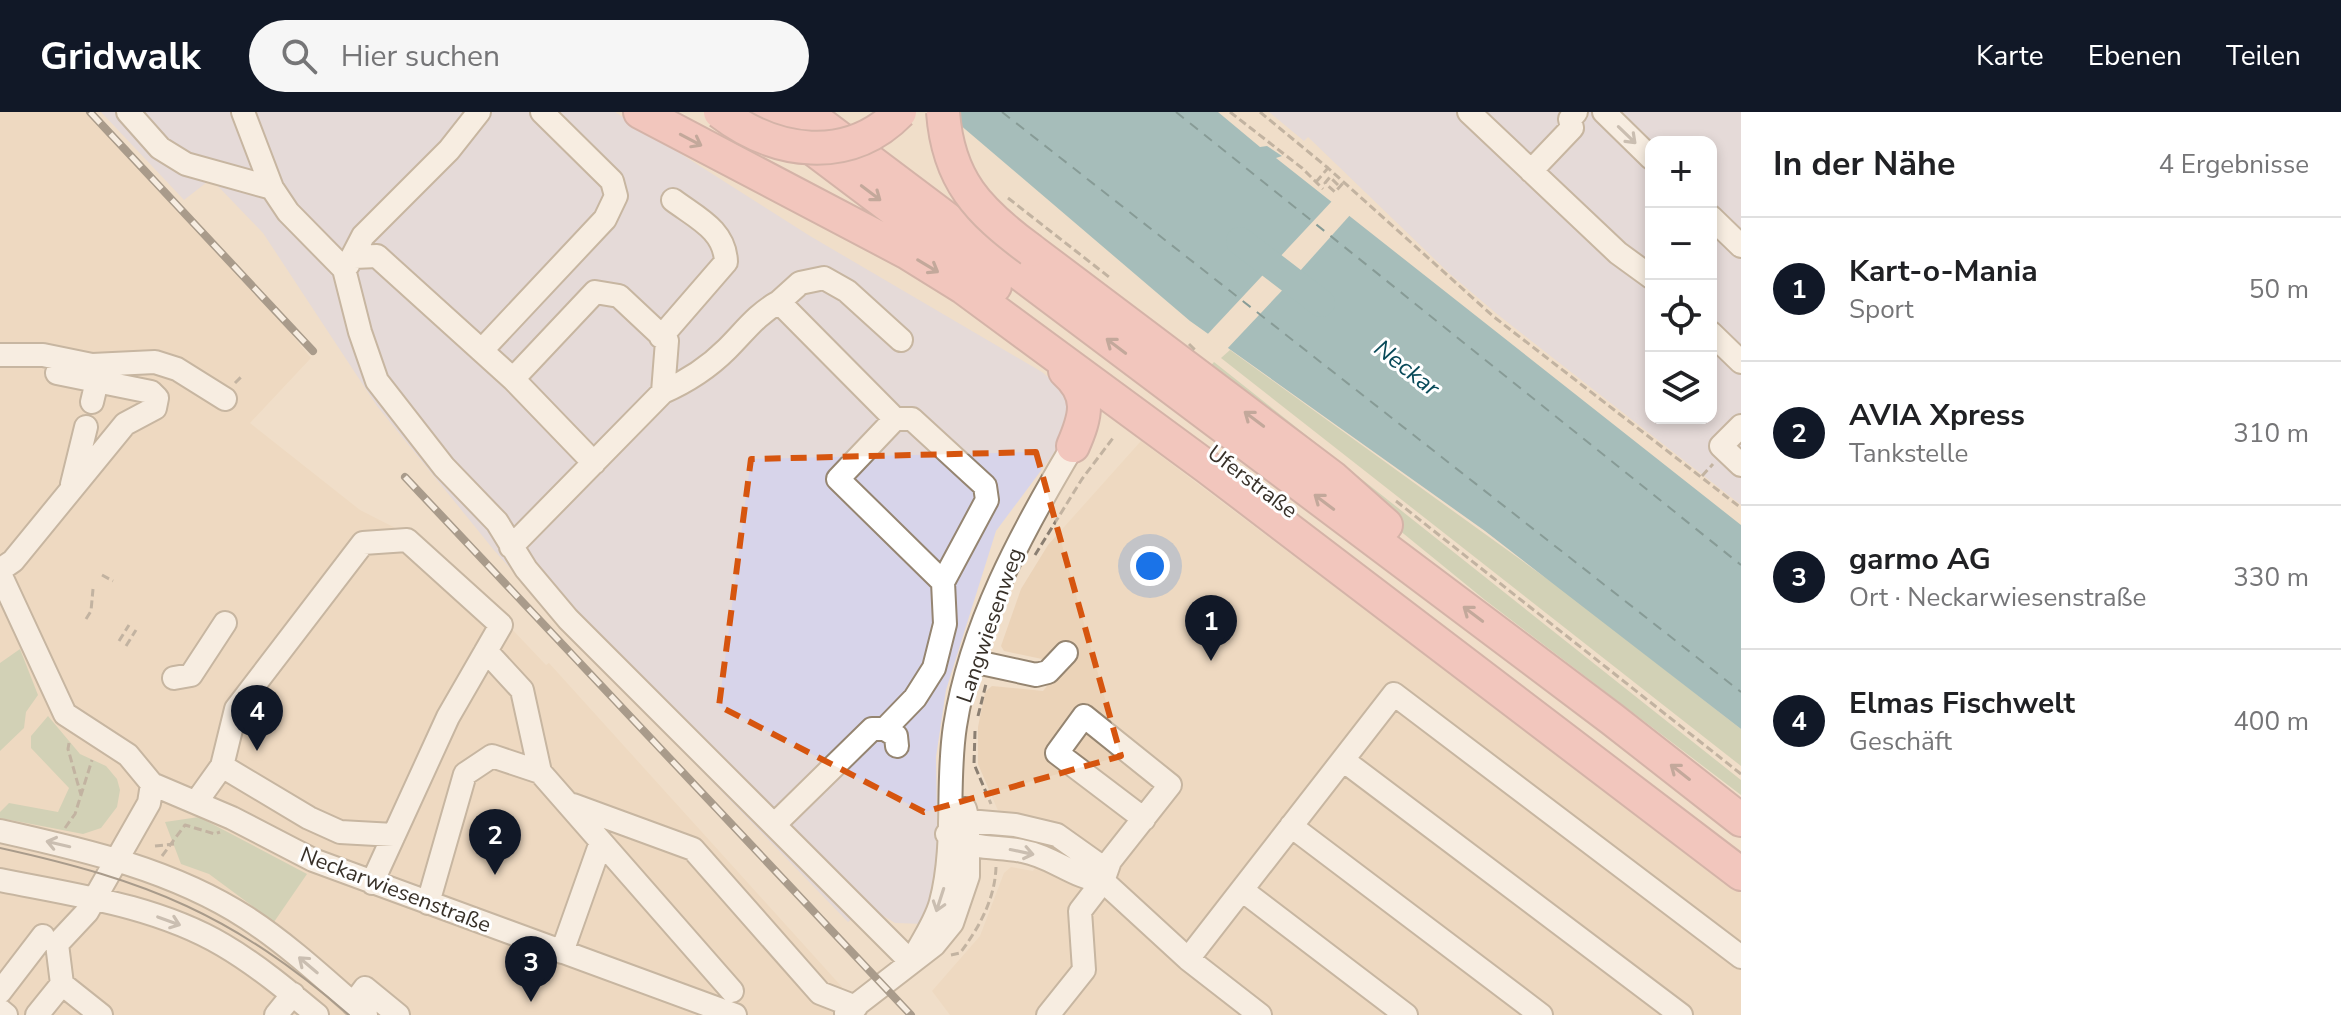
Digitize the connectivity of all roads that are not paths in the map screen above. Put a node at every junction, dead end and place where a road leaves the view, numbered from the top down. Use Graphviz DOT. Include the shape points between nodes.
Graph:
graph roads {
  1 [pos="128,112"];
  2 [pos="243,112"];
  3 [pos="479,112"];
  4 [pos="542,112"];
  5 [pos="720,112"];
  6 [pos="764,112"];
  7 [pos="805,112"];
  8 [pos="900,112"];
  9 [pos="943,112"];
  10 [pos="1469,112"];
  11 [pos="1576,112"];
  12 [pos="1604,112"];
  13 [pos="643,114"];
  14 [pos="1645,152"];
  15 [pos="1531,171"];
  16 [pos="272,188"];
  17 [pos="673,200"];
  18 [pos="1717,223"];
  19 [pos="1741,246"];
  20 [pos="349,263"];
  21 [pos="1645,273"];
  22 [pos="779,302"];
  23 [pos="661,337"];
  24 [pos="1717,339"];
  25 [pos="901,340"];
  26 [pos="1040,343"];
  27 [pos="482,350"];
  28 [pos="0,355"];
  29 [pos="1741,362"];
  30 [pos="57,373"];
  31 [pos="513,379"];
  32 [pos="663,392"];
  33 [pos="225,399"];
  34 [pos="895,419"];
  35 [pos="1741,426"];
  36 [pos="86,427"];
  37 [pos="1154,429"];
  38 [pos="1073,446"];
  39 [pos="594,463"];
  40 [pos="1741,465"];
  41 [pos="71,491"];
  42 [pos="511,547"];
  43 [pos="0,572"];
  44 [pos="943,582"];
  45 [pos="1431,582"];
  46 [pos="225,623"];
  47 [pos="486,651"];
  48 [pos="1066,653"];
  49 [pos="972,661"];
  50 [pos="174,678"];
  51 [pos="1343,760"];
  52 [pos="222,766"];
  53 [pos="953,770"];
  54 [pos="540,772"];
  55 [pos="152,784"];
  56 [pos="197,801"];
  57 [pos="567,803"];
  58 [pos="1144,819"];
  59 [pos="1741,820"];
  60 [pos="968,821"];
  61 [pos="774,825"];
  62 [pos="1291,826"];
  63 [pos="0,831"];
  64 [pos="947,834"];
  65 [pos="394,835"];
  66 [pos="601,842"];
  67 [pos="968,845"];
  68 [pos="1741,851"];
  69 [pos="115,859"];
  70 [pos="1741,874"];
  71 [pos="0,880"];
  72 [pos="1103,881"];
  73 [pos="372,883"];
  74 [pos="1242,890"];
  75 [pos="94,899"];
  76 [pos="428,903"];
  77 [pos="43,936"];
  78 [pos="562,952"];
  79 [pos="1741,957"];
  80 [pos="1188,959"];
  81 [pos="911,962"];
  82 [pos="62,984"];
  83 [pos="732,991"];
  84 [pos="0,992"];
  85 [pos="293,994"];
  86 [pos="359,1009"];
  87 [pos="0,1010"];
  88 [pos="850,1011"];
  89 [pos="6,1015"];
  90 [pos="37,1015"];
  91 [pos="101,1015"];
  92 [pos="276,1015"];
  93 [pos="317,1015"];
  94 [pos="398,1015"];
  95 [pos="735,1015"];
  96 [pos="1048,1015"];
  97 [pos="1260,1015"];
  98 [pos="1406,1015"];
  99 [pos="1541,1015"];
  100 [pos="1681,1015"];
  1 -- 16 [label="street" via="160,148 186,164"];
  2 -- 16 [label="street"];
  3 -- 20 [label="street" via="449,150 363,236"];
  4 -- 27 [label="street" via="612,181 616,196 605,219"];
  5 -- 8 [label="highway, bridge" via="775,143 818,149 870,136"];
  6 -- 68 [label="highway, Uferstraße, one-way"];
  45 -- 7 [label="highway, Uferstraße, one-way"];
  45 -- 9 [label="highway, one-way, bridge" via="1421,558 1332,477 981,209 952,165"];
  10 -- 15 [label="street"];
  11 -- 15 [label="street" via="1570,119 1572,128"];
  12 -- 14 [label="street, one-way"];
  13 -- 26 [label="highway, one-way" via="906,252"];
  15 -- 21 [label="street"];
  16 -- 20 [label="street" via="288,212"];
  17 -- 23 [label="street" via="720,235 726,262"];
  18 -- 19 [label="street"];
  20 -- 27 [label="street" via="377,256"];
  20 -- 42 [label="street" via="360,332 377,381 444,467 497,522"];
  22 -- 25 [label="street" via="800,283 824,278 847,291"];
  22 -- 32 [label="street" via="761,312 706,368"];
  22 -- 34 [label="street"];
  23 -- 31 [label="street" via="619,296 595,292"];
  23 -- 32 [label="street" via="667,341"];
  24 -- 29 [label="street"];
  26 -- 37 [label="highway"];
  26 -- 38 [label="highway" via="1083,392 1086,410"];
  27 -- 31 [label="street"];
  28 -- 33 [label="street" via="43,355 92,365 155,362 177,369"];
  30 -- 41 [label="street" via="95,391 151,392 157,398 155,408 125,424"];
  31 -- 39 [label="street"];
  32 -- 39 [label="street"];
  34 -- 44 [label="street" via="912,419 985,486 987,500"];
  34 -- 44 [label="street" via="838,479"];
  35 -- 40 [label="street" via="1721,446"];
  36 -- 41 [label="street"];
  37 -- 38 [label="highway" via="1115,420"];
  37 -- 70 [label="highway"];
  38 -- 49 [label="street, Langwiesenweg" via="1001,577"];
  39 -- 42 [label="street"];
  41 -- 43 [label="street"];
  42 -- 61 [label="street" via="568,619"];
  43 -- 55 [label="street" via="65,714 128,755"];
  44 -- 61 [label="street" via="945,624 934,668 891,738 872,729"];
  59 -- 45 [label="highway, Uferstraße, one-way"];
  46 -- 50 [label="street" via="191,675"];
  47 -- 52 [label="street" via="501,625 407,540 363,543 236,709"];
  47 -- 54 [label="street" via="522,690"];
  47 -- 65 [label="street" via="448,717"];
  48 -- 49 [label="street" via="1048,672 1036,675"];
  49 -- 53 [label="street, Langwiesenweg" via="955,729"];
  51 -- 62 [label="street"];
  51 -- 79 [label="street" via="1394,694"];
  51 -- 100 [label="street"];
  52 -- 56 [label="street"];
  52 -- 65 [label="street" via="340,832"];
  53 -- 60 [label="street, Langwiesenweg"];
  53 -- 64 [label="street, Langwiesenweg"];
  54 -- 57 [label="street"];
  54 -- 76 [label="street" via="492,756 465,774"];
  55 -- 56 [label="street, Neckarwiesenstraße"];
  55 -- 69 [label="street" via="149,803"];
  56 -- 73 [label="street, Neckarwiesenstraße" via="313,860"];
  57 -- 66 [label="street"];
  57 -- 88 [label="street" via="693,849 820,993"];
  58 -- 58 [label="street" via="1057,753 1084,716 1170,785"];
  58 -- 72 [label="street" via="1110,861"];
  60 -- 64 [label="street"];
  60 -- 67 [label="street, Langwiesenweg"];
  60 -- 72 [label="street" via="1057,835 1095,862"];
  61 -- 81 [label="street"];
  62 -- 74 [label="street"];
  62 -- 99 [label="street"];
  69 -- 63 [label="street, one-way"];
  64 -- 67 [label="street"];
  64 -- 81 [label="street, Langwiesenweg, one-way" via="947,877 940,906"];
  65 -- 73 [label="street"];
  66 -- 78 [label="street"];
  66 -- 83 [label="street"];
  67 -- 72 [label="street, one-way" via="1025,851 1061,864 1082,879"];
  67 -- 81 [label="street, Langwiesenweg" via="968,876 952,923"];
  69 -- 75 [label="street"];
  86 -- 69 [label="street, one-way" via="248,919 198,891"];
  71 -- 75 [label="street"];
  72 -- 80 [label="street"];
  72 -- 96 [label="street" via="1080,911 1084,970"];
  73 -- 76 [label="street, Neckarwiesenstraße"];
  74 -- 80 [label="street"];
  74 -- 98 [label="street"];
  75 -- 82 [label="street" via="77,926 57,944"];
  75 -- 85 [label="street, one-way" via="187,927 258,967"];
  76 -- 78 [label="street, Neckarwiesenstraße" via="499,936"];
  77 -- 84 [label="street"];
  78 -- 95 [label="street, Neckarwiesenstraße"];
  80 -- 97 [label="street"];
  81 -- 88 [label="street, Langwiesenweg"];
  82 -- 90 [label="street"];
  82 -- 91 [label="street"];
  85 -- 92 [label="street"];
  85 -- 93 [label="street"];
  86 -- 94 [label="street" via="365,988"];
  87 -- 89 [label="street"];
}
